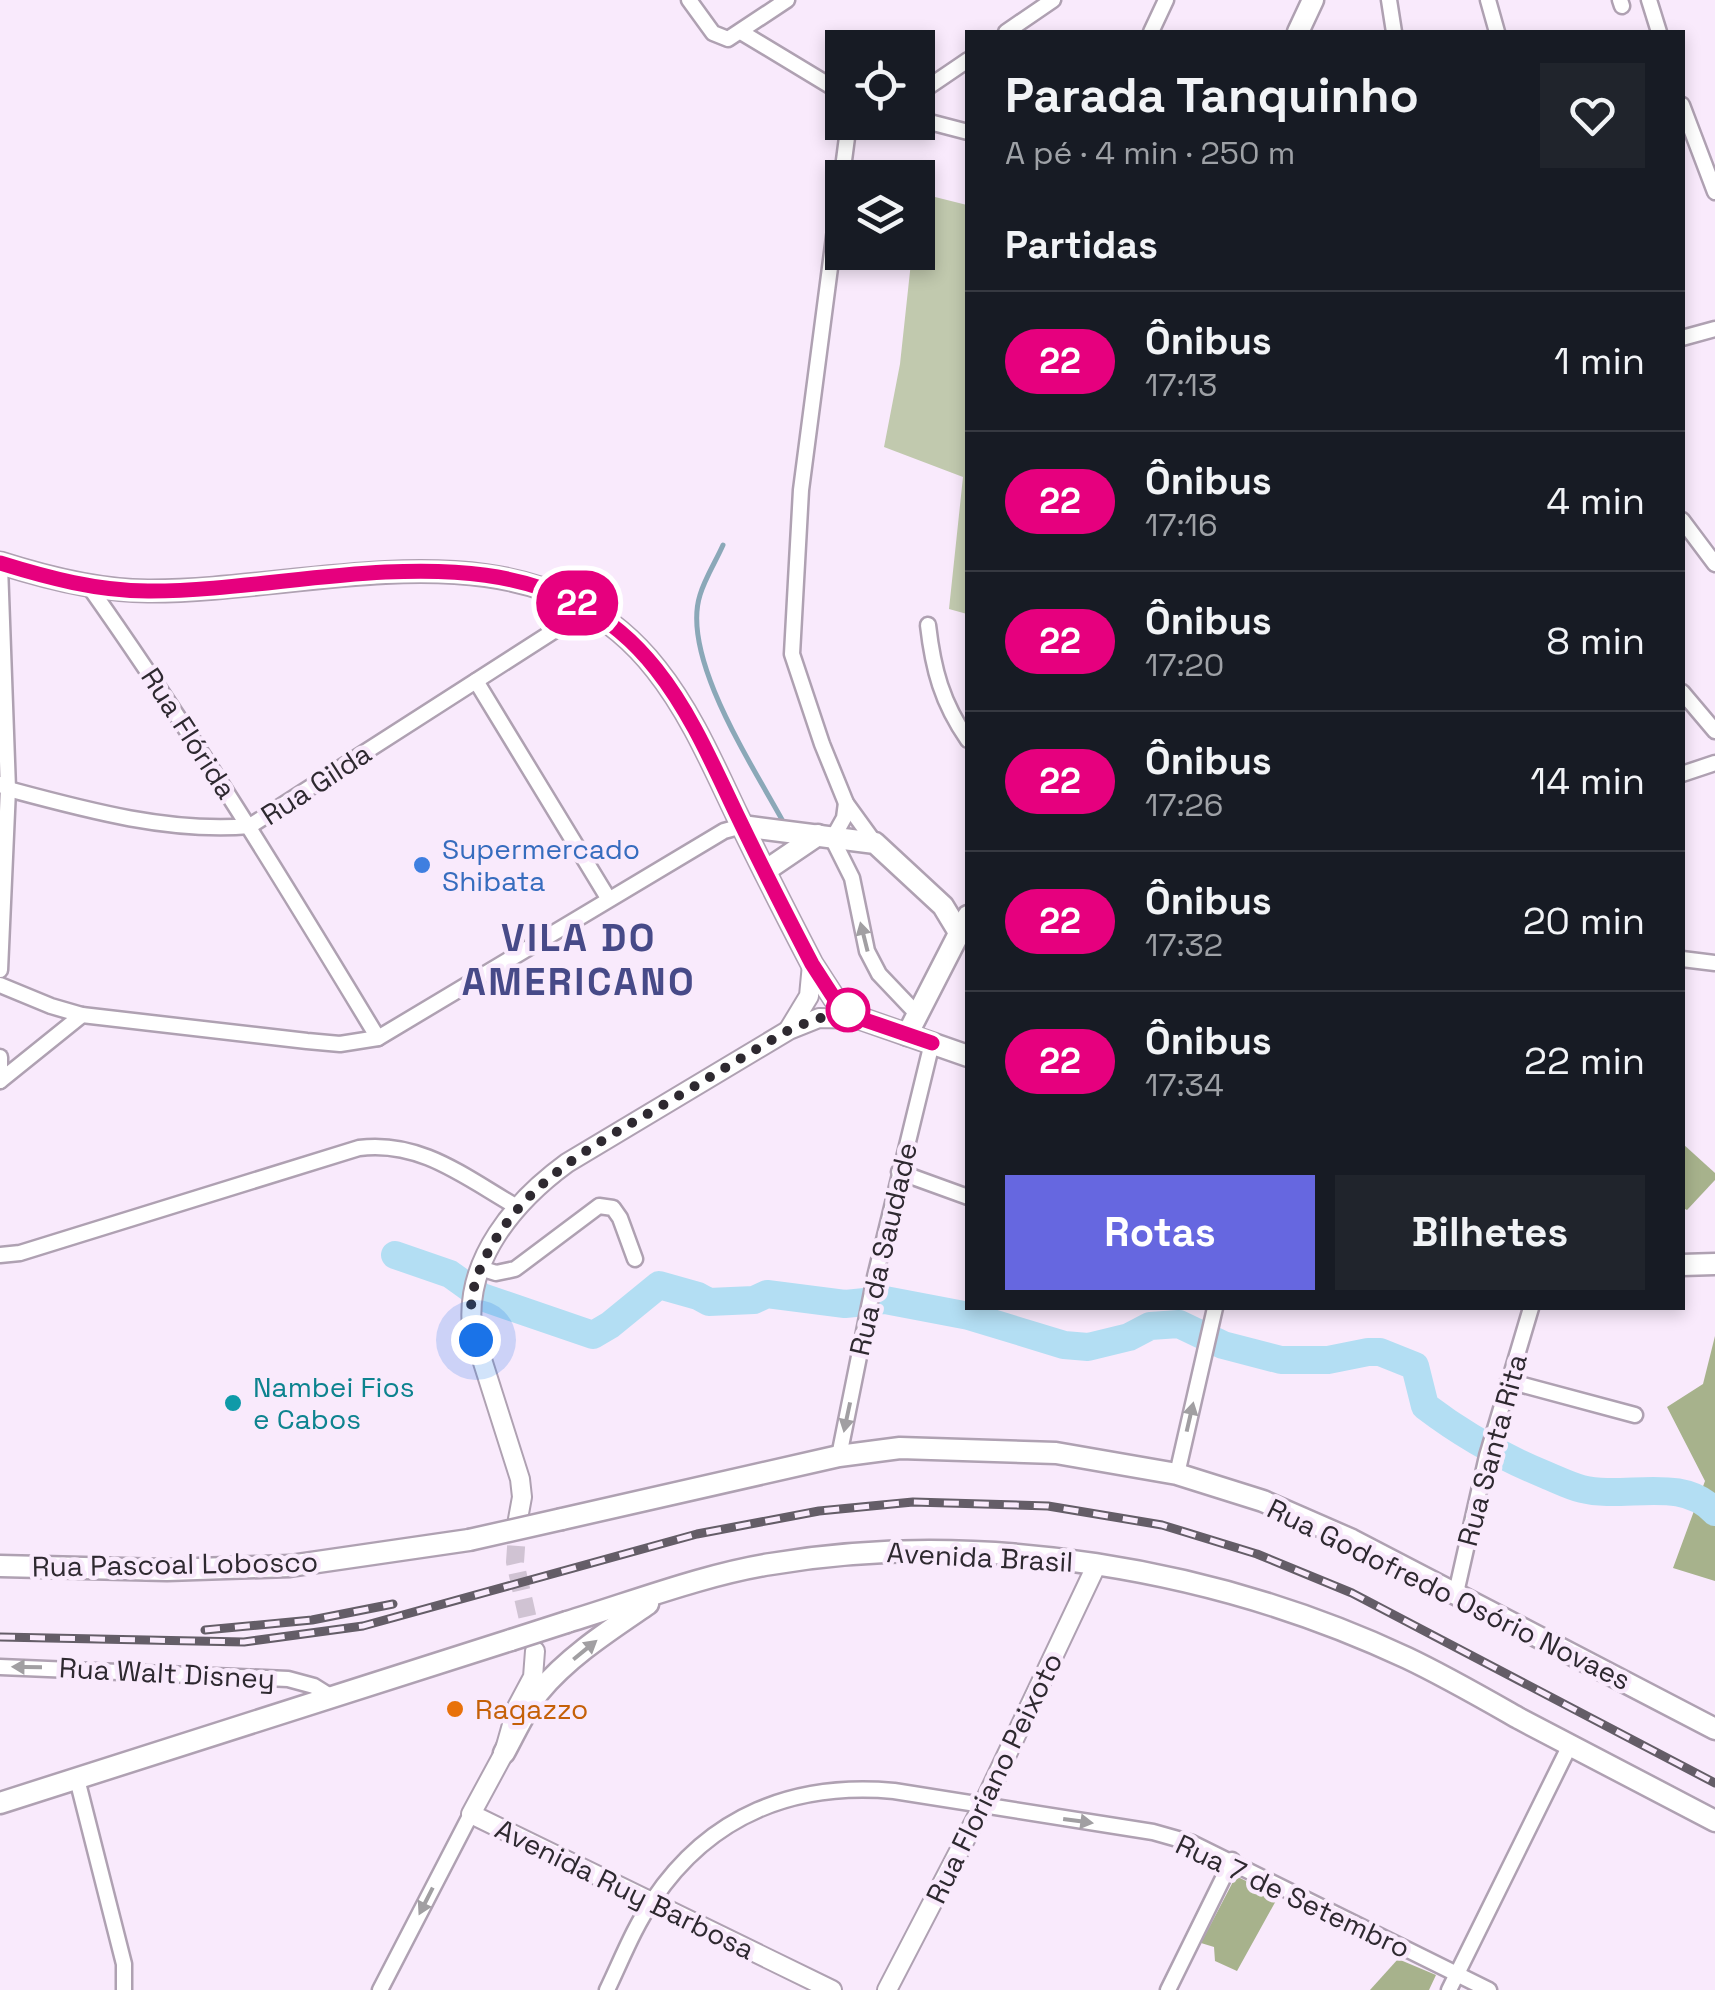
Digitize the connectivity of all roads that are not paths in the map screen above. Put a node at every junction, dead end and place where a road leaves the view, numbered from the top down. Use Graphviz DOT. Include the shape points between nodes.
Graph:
graph roads {
  1 [pos="689,0"];
  2 [pos="787,0"];
  3 [pos="1053,0"];
  4 [pos="1166,0"];
  5 [pos="1313,0"];
  6 [pos="1389,0"];
  7 [pos="1488,0"];
  8 [pos="1649,0"];
  9 [pos="1009,30"];
  10 [pos="1152,30"];
  11 [pos="1299,30"];
  12 [pos="1394,30"];
  13 [pos="1496,30"];
  14 [pos="1658,30"];
  15 [pos="741,32"];
  16 [pos="965,62"];
  17 [pos="935,82"];
  18 [pos="825,83"];
  19 [pos="1685,113"];
  20 [pos="935,123"];
  21 [pos="965,131"];
  22 [pos="847,140"];
  23 [pos="1715,192"];
  24 [pos="1715,329"];
  25 [pos="1685,337"];
  26 [pos="1685,524"];
  27 [pos="0,564"];
  28 [pos="1715,564"];
  29 [pos="88,586"];
  30 [pos="588,608"];
  31 [pos="928,624"];
  32 [pos="476,681"];
  33 [pos="1685,696"];
  34 [pos="1715,731"];
  35 [pos="965,735"];
  36 [pos="1715,763"];
  37 [pos="1685,773"];
  38 [pos="4,786"];
  39 [pos="846,802"];
  40 [pos="250,826"];
  41 [pos="742,826"];
  42 [pos="826,836"];
  43 [pos="875,843"];
  44 [pos="765,870"];
  45 [pos="608,898"];
  46 [pos="965,905"];
  47 [pos="943,906"];
  48 [pos="964,925"];
  49 [pos="1685,959"];
  50 [pos="1715,963"];
  51 [pos="812,964"];
  52 [pos="0,970"];
  53 [pos="0,984"];
  54 [pos="82,1015"];
  55 [pos="918,1015"];
  56 [pos="862,1019"];
  57 [pos="789,1030"];
  58 [pos="907,1035"];
  59 [pos="378,1038"];
  60 [pos="932,1043"];
  61 [pos="965,1055"];
  62 [pos="0,1057"];
  63 [pos="0,1081"];
  64 [pos="899,1172"];
  65 [pos="965,1196"];
  66 [pos="517,1207"];
  67 [pos="0,1255"];
  68 [pos="636,1259"];
  69 [pos="1715,1264"];
  70 [pos="1685,1265"];
  71 [pos="479,1272"];
  72 [pos="1215,1310"];
  73 [pos="1530,1310"];
  74 [pos="1508,1382"];
  75 [pos="1635,1415"];
  76 [pos="839,1456"];
  77 [pos="1176,1474"];
  78 [pos="518,1519"];
  79 [pos="469,1540"];
  80 [pos="1098,1564"];
  81 [pos="0,1566"];
  82 [pos="666,1592"];
  83 [pos="1456,1593"];
  84 [pos="535,1651"];
  85 [pos="0,1667"];
  86 [pos="330,1696"];
  87 [pos="1715,1729"];
  88 [pos="1570,1745"];
  89 [pos="504,1753"];
  90 [pos="77,1779"];
  91 [pos="0,1804"];
  92 [pos="982,1807"];
  93 [pos="471,1814"];
  94 [pos="1715,1821"];
  95 [pos="1232,1860"];
  96 [pos="652,1901"];
  97 [pos="1457,1974"];
  98 [pos="124,1990"];
  99 [pos="380,1990"];
  100 [pos="606,1990"];
  101 [pos="832,1990"];
  102 [pos="887,1990"];
  103 [pos="1168,1990"];
  104 [pos="1449,1990"];
  105 [pos="1489,1990"];
  1 -- 15 [label="street" via="714,32 728,39"];
  2 -- 15 [label="street"];
  3 -- 9 [label="street"];
  4 -- 10 [label="street"];
  5 -- 11 [label="main road"];
  6 -- 12 [label="street"];
  7 -- 13 [label="street"];
  8 -- 14 [label="street"];
  15 -- 18 [label="street"];
  16 -- 17 [label="street"];
  19 -- 23 [label="street"];
  20 -- 21 [label="street"];
  22 -- 39 [label="street" via="801,490 791,626 801,685"];
  24 -- 25 [label="street"];
  26 -- 28 [label="street"];
  27 -- 29 [label="main road"];
  27 -- 38 [label="street"];
  29 -- 30 [label="main road" via="200,590 456,571 521,580"];
  29 -- 40 [label="street, Rua Flórida"];
  30 -- 32 [label="street, Rua Gilda"];
  30 -- 41 [label="main road" via="634,644 674,694"];
  31 -- 35 [label="street" via="934,670"];
  32 -- 40 [label="street, Rua Gilda"];
  32 -- 45 [label="street"];
  33 -- 34 [label="street"];
  36 -- 37 [label="street"];
  38 -- 40 [label="street, Rua Gilda" via="72,806 183,824"];
  38 -- 52 [label="street"];
  39 -- 42 [label="street" via="844,818"];
  39 -- 43 [label="street"];
  40 -- 59 [label="street, Rua Flórida"];
  41 -- 42 [label="main road"];
  41 -- 44 [label="main road"];
  41 -- 45 [label="street"];
  42 -- 43 [label="main road"];
  42 -- 44 [label="main road"];
  55 -- 42 [label="street, one-way" via="867,951 852,878"];
  43 -- 47 [label="main road"];
  44 -- 51 [label="main road"];
  45 -- 59 [label="street"];
  46 -- 47 [label="main road"];
  47 -- 48 [label="main road"];
  48 -- 55 [label="main road"];
  49 -- 50 [label="street"];
  51 -- 56 [label="main road" via="834,998"];
  51 -- 57 [label="street" via="809,996"];
  53 -- 54 [label="street"];
  54 -- 59 [label="street" via="308,1042"];
  54 -- 63 [label="street"];
  55 -- 58 [label="main road"];
  56 -- 57 [label="street" via="818,1018"];
  56 -- 58 [label="main road"];
  57 -- 66 [label="street" via="592,1147"];
  58 -- 60 [label="main road"];
  60 -- 61 [label="main road"];
  60 -- 64 [label="street, Rua da Saudade"];
  62 -- 63 [label="street"];
  64 -- 65 [label="street"];
  64 -- 76 [label="street, Rua da Saudade, one-way"];
  66 -- 67 [label="street" via="430,1157 382,1145"];
  66 -- 71 [label="street"];
  68 -- 71 [label="street" via="620,1218 606,1205 515,1269"];
  69 -- 70 [label="main road"];
  71 -- 78 [label="street" via="472,1328 520,1479"];
  77 -- 72 [label="street, one-way"];
  73 -- 74 [label="street, Rua Santa Rita"];
  74 -- 75 [label="street"];
  74 -- 83 [label="street, Rua Santa Rita"];
  76 -- 77 [label="main road, Rua Godofredo Osório Novaes" via="900,1448 1000,1449"];
  76 -- 79 [label="main road, Rua Godofredo Osório Novaes, bridge"];
  77 -- 83 [label="main road, Rua Godofredo Osório Novaes" via="1263,1501"];
  79 -- 81 [label="main road, Rua Pascoal Lobosco" via="290,1566"];
  80 -- 82 [label="main road, Avenida Brasil" via="1038,1555 871,1552 768,1564"];
  80 -- 88 [label="main road, Avenida Brasil" via="1263,1602 1406,1658"];
  80 -- 92 [label="street, Rua Floriano Peixoto"];
  82 -- 86 [label="main road, Avenida Brasil, bridge"];
  89 -- 82 [label="main road, one-way" via="552,1679"];
  83 -- 87 [label="main road, Rua Godofredo Osório Novaes"];
  84 -- 89 [label="street" via="533,1677"];
  86 -- 85 [label="street, Rua Walt Disney, one-way" via="288,1678"];
  86 -- 90 [label="main road, Avenida Brasil"];
  88 -- 94 [label="main road, Avenida Brasil"];
  88 -- 97 [label="street"];
  89 -- 93 [label="street"];
  90 -- 91 [label="main road, Avenida Brasil"];
  90 -- 98 [label="street" via="124,1964"];
  92 -- 95 [label="street, Rua 7 de Setembro, one-way" via="1153,1832"];
  92 -- 96 [label="street, Rua 7 de Setembro" via="852,1787 808,1792 730,1823 690,1854"];
  92 -- 102 [label="street, Rua Floriano Peixoto"];
  93 -- 96 [label="street, Avenida Ruy Barbosa"];
  93 -- 99 [label="street, one-way"];
  95 -- 97 [label="street, Rua 7 de Setembro"];
  95 -- 103 [label="street"];
  96 -- 100 [label="street, Rua 7 de Setembro"];
  96 -- 101 [label="street, Avenida Ruy Barbosa"];
  97 -- 104 [label="street"];
  97 -- 105 [label="street, Rua 7 de Setembro"];
}
